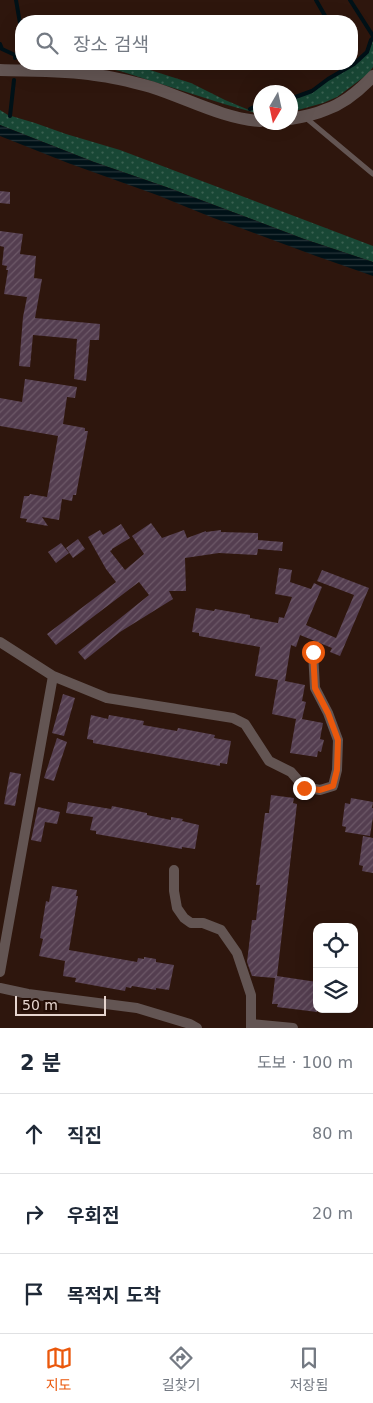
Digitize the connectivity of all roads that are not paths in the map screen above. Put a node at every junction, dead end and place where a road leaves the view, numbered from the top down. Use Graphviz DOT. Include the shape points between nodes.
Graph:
graph roads {
  1 [pos="0,70"];
  2 [pos="373,76"];
  3 [pos="304,116"];
  4 [pos="298,117"];
  5 [pos="253,120"];
  6 [pos="373,174"];
  7 [pos="0,642"];
  8 [pos="313,652"];
  9 [pos="53,676"];
  10 [pos="174,870"];
  11 [pos="0,972"];
  12 [pos="0,988"];
  13 [pos="251,1026"];
  14 [pos="197,1028"];
  15 [pos="293,1028"];
  1 -- 5 [label="street" via="68,72 114,78"];
  2 -- 3 [label="street" via="345,100"];
  3 -- 4 [label="street"];
  3 -- 6 [label="lane"];
  7 -- 9 [label="street"];
  8 -- 9 [label="street" via="315,688 338,740 333,786 320,790 304,788 291,772 269,761 244,724 233,718 107,698"];
  9 -- 11 [label="street"];
  10 -- 13 [label="street" via="177,908 184,918 221,930 237,953 251,995"];
  12 -- 14 [label="street" via="137,1008"];
  13 -- 15 [label="street"];
}
